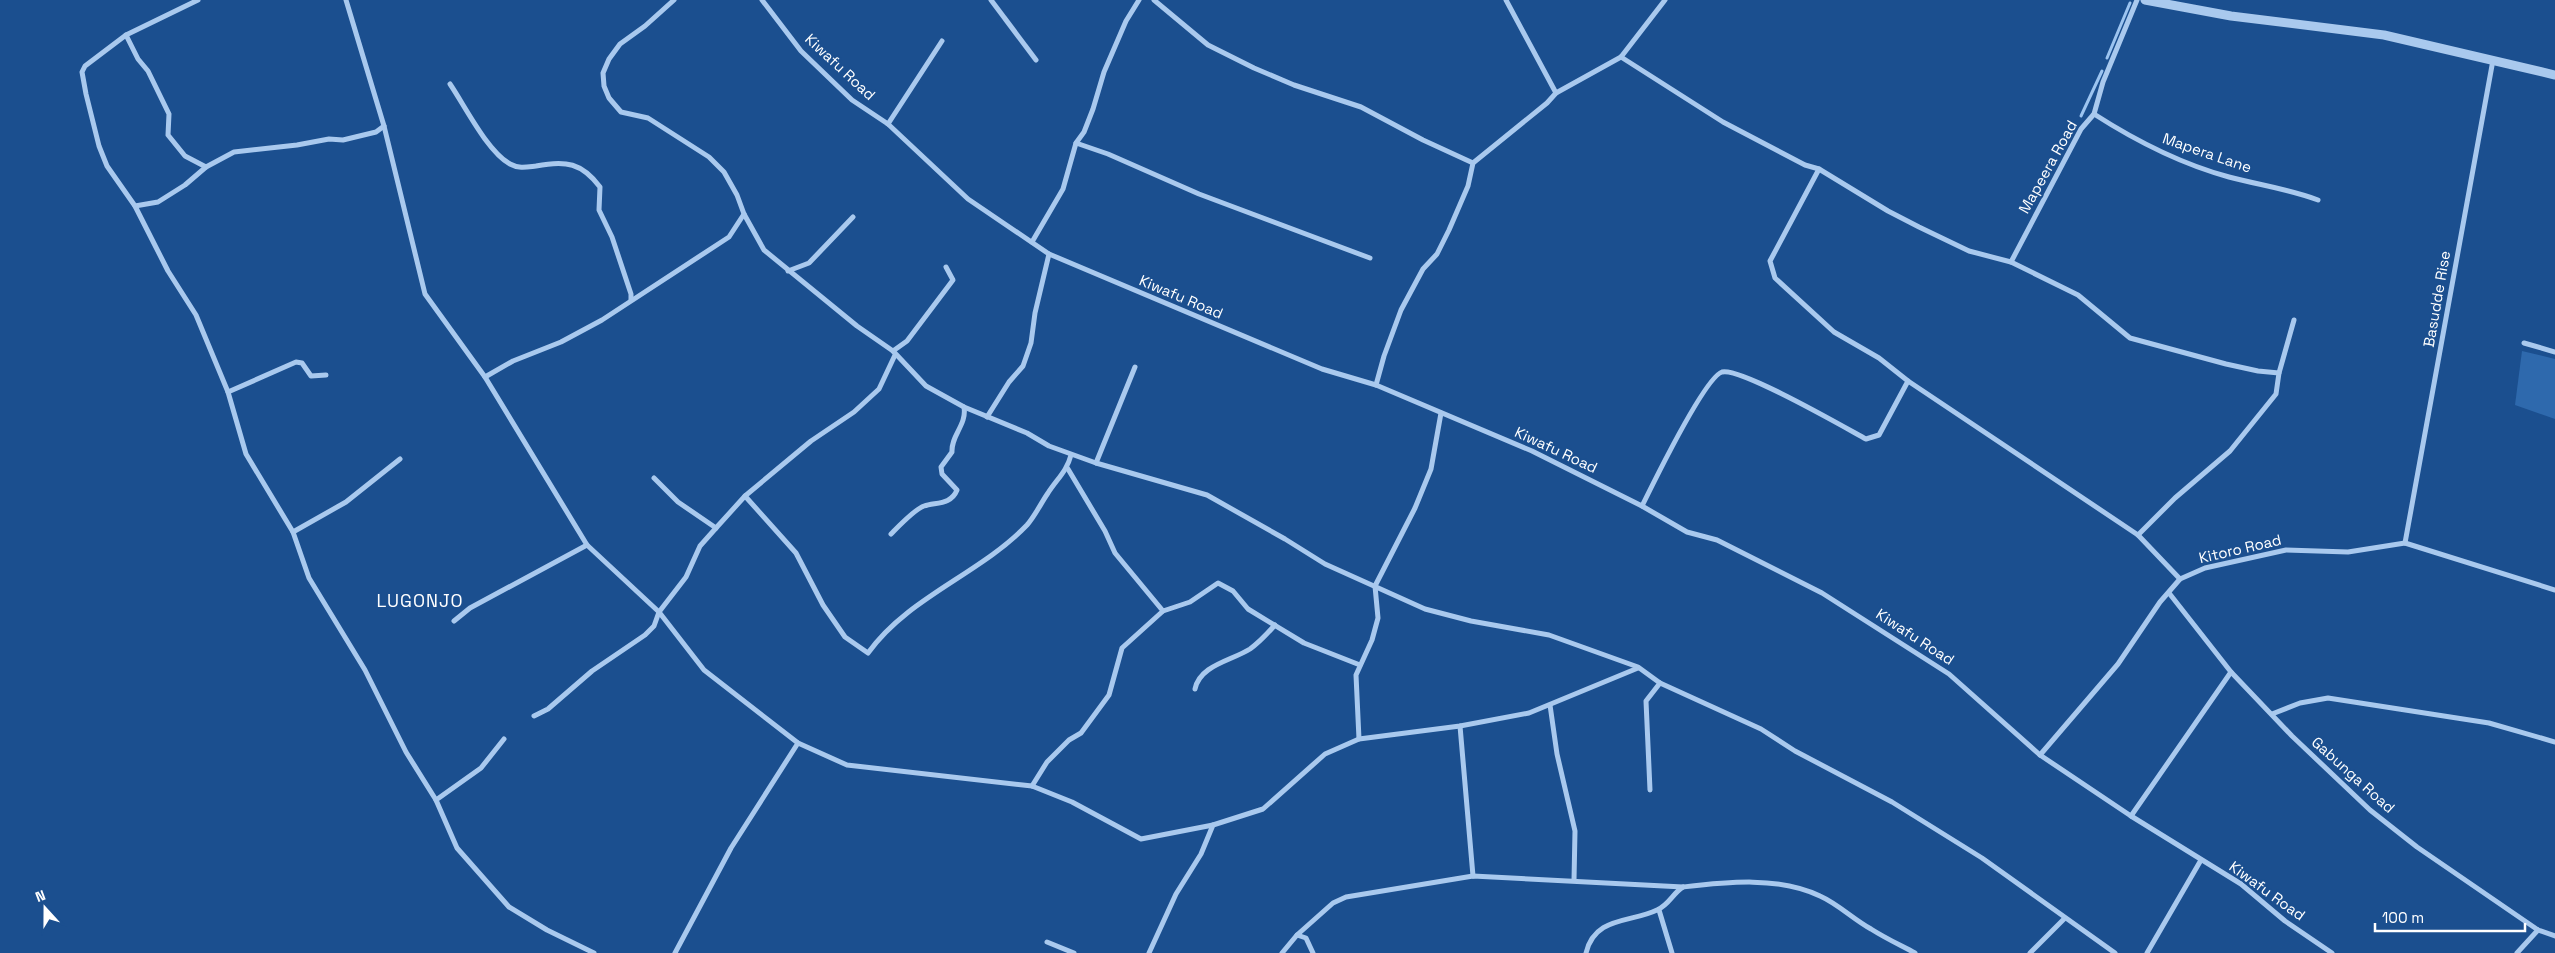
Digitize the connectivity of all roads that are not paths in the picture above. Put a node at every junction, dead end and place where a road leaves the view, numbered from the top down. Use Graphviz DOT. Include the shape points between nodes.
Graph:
graph roads {
  1 [pos="198,0"];
  2 [pos="346,0"];
  3 [pos="674,0"];
  4 [pos="762,0"];
  5 [pos="991,0"];
  6 [pos="1139,0"];
  7 [pos="1154,0"];
  8 [pos="1506,0"];
  9 [pos="1665,0"];
  10 [pos="2137,0"];
  11 [pos="2145,0"];
  12 [pos="126,35"];
  13 [pos="942,41"];
  14 [pos="1621,57"];
  15 [pos="1036,60"];
  16 [pos="2493,60"];
  17 [pos="2555,74"];
  18 [pos="450,84"];
  19 [pos="1556,93"];
  20 [pos="2094,114"];
  21 [pos="888,124"];
  22 [pos="384,126"];
  23 [pos="1076,143"];
  24 [pos="1473,163"];
  25 [pos="206,166"];
  26 [pos="1819,170"];
  27 [pos="2318,200"];
  28 [pos="135,206"];
  29 [pos="744,214"];
  30 [pos="853,217"];
  31 [pos="1032,242"];
  32 [pos="1049,254"];
  33 [pos="1370,258"];
  34 [pos="2011,262"];
  35 [pos="946,267"];
  36 [pos="788,271"];
  37 [pos="631,300"];
  38 [pos="2294,320"];
  39 [pos="2524,344"];
  40 [pos="2555,352"];
  41 [pos="894,353"];
  42 [pos="1135,367"];
  43 [pos="2279,373"];
  44 [pos="326,375"];
  45 [pos="485,377"];
  46 [pos="1908,381"];
  47 [pos="1376,385"];
  48 [pos="228,392"];
  49 [pos="964,407"];
  50 [pos="1441,413"];
  51 [pos="987,417"];
  52 [pos="1072,455"];
  53 [pos="400,460"];
  54 [pos="1096,463"];
  55 [pos="1068,469"];
  56 [pos="654,478"];
  57 [pos="745,496"];
  58 [pos="1642,506"];
  59 [pos="716,528"];
  60 [pos="293,532"];
  61 [pos="890,534"];
  62 [pos="2138,535"];
  63 [pos="2405,543"];
  64 [pos="587,545"];
  65 [pos="2180,579"];
  66 [pos="1376,586"];
  67 [pos="2555,590"];
  68 [pos="2169,593"];
  69 [pos="1163,611"];
  70 [pos="659,612"];
  71 [pos="454,621"];
  72 [pos="1275,624"];
  73 [pos="1360,665"];
  74 [pos="1638,668"];
  75 [pos="2231,672"];
  76 [pos="1660,682"];
  77 [pos="1195,689"];
  78 [pos="1550,705"];
  79 [pos="2272,714"];
  80 [pos="534,716"];
  81 [pos="1460,726"];
  82 [pos="504,739"];
  83 [pos="1359,739"];
  84 [pos="2555,742"];
  85 [pos="798,743"];
  86 [pos="2040,755"];
  87 [pos="1032,786"];
  88 [pos="1650,790"];
  89 [pos="436,800"];
  90 [pos="2131,816"];
  91 [pos="1213,825"];
  92 [pos="2201,860"];
  93 [pos="1473,876"];
  94 [pos="1574,880"];
  95 [pos="1684,887"];
  96 [pos="1659,910"];
  97 [pos="2064,919"];
  98 [pos="2538,930"];
  99 [pos="1297,935"];
  100 [pos="2555,936"];
  101 [pos="1046,942"];
  102 [pos="594,953"];
  103 [pos="675,953"];
  104 [pos="1074,953"];
  105 [pos="1148,953"];
  106 [pos="1282,953"];
  107 [pos="1313,953"];
  108 [pos="1586,953"];
  109 [pos="1672,953"];
  110 [pos="1915,953"];
  111 [pos="2030,953"];
  112 [pos="2115,953"];
  113 [pos="2147,953"];
  114 [pos="2332,953"];
  115 [pos="2517,953"];
  1 -- 12 [label="street"];
  2 -- 22 [label="street"];
  3 -- 29 [label="street" via="620,44 603,73 604,86 622,112 648,118 709,157 724,172"];
  4 -- 21 [label="street, Kiwafu Road" via="801,51 852,100"];
  5 -- 15 [label="street"];
  6 -- 23 [label="street" via="1126,21 1104,72 1087,124"];
  7 -- 24 [label="street" via="1208,45 1294,85 1360,107"];
  8 -- 19 [label="street"];
  9 -- 14 [label="street"];
  10 -- 20 [label="street, Mapeera Road" via="2103,82"];
  11 -- 16 [label="street" via="2231,16 2384,35"];
  12 -- 25 [label="street" via="169,114 168,135 185,156"];
  12 -- 28 [label="street" via="85,66 82,72 99,146 107,166"];
  13 -- 21 [label="street"];
  14 -- 19 [label="street"];
  14 -- 26 [label="street" via="1723,122 1805,166"];
  16 -- 17 [label="street"];
  16 -- 63 [label="street, Basudde Rise"];
  18 -- 37 [label="street" via="486,139 509,164 520,168 549,163 572,164 590,173 600,187 599,210 619,256"];
  19 -- 24 [label="street"];
  20 -- 27 [label="street, Mapera Lane" via="2127,136 2186,162"];
  20 -- 34 [label="street, Mapeera Road" via="2081,129"];
  21 -- 31 [label="street, Kiwafu Road" via="968,199"];
  22 -- 25 [label="street" via="376,132 343,140 329,139 234,152"];
  22 -- 45 [label="street" via="425,294"];
  23 -- 31 [label="street" via="1063,189"];
  23 -- 33 [label="street" via="1199,194"];
  24 -- 47 [label="street" via="1468,186 1449,230 1401,310"];
  25 -- 28 [label="street" via="186,185 158,202"];
  26 -- 34 [label="street" via="1888,211 1969,251"];
  26 -- 46 [label="street" via="1770,261 1771,270 1779,283 1834,332 1879,358"];
  28 -- 48 [label="street" via="168,271 206,334"];
  29 -- 36 [label="street" via="764,250"];
  29 -- 37 [label="street" via="729,237"];
  30 -- 36 [label="street" via="809,262"];
  31 -- 32 [label="street, Kiwafu Road"];
  32 -- 47 [label="street, Kiwafu Road" via="1322,369"];
  32 -- 51 [label="street" via="1031,343 1023,366"];
  34 -- 43 [label="street" via="2078,295 2130,338 2226,364"];
  35 -- 41 [label="street" via="953,280 907,342"];
  36 -- 41 [label="street"];
  37 -- 45 [label="street" via="561,342 513,361"];
  38 -- 43 [label="street"];
  39 -- 40 [label="street"];
  41 -- 49 [label="street" via="926,386"];
  41 -- 57 [label="street" via="879,390"];
  42 -- 54 [label="street"];
  43 -- 62 [label="street" via="2276,394 2230,451"];
  44 -- 48 [label="street" via="311,376 302,362 296,362"];
  45 -- 64 [label="street"];
  46 -- 58 [label="street" via="1879,435 1866,439 1756,382 1731,372 1722,372 1714,377 1673,445"];
  46 -- 62 [label="street"];
  47 -- 50 [label="street, Kiwafu Road"];
  48 -- 60 [label="street" via="246,454"];
  49 -- 51 [label="street"];
  49 -- 61 [label="street" via="966,416 951,442 952,452 941,467 942,474 957,490 955,494 944,502 923,506"];
  50 -- 58 [label="street, Kiwafu Road" via="1532,451"];
  50 -- 66 [label="street" via="1431,469"];
  51 -- 52 [label="street" via="1027,432"];
  52 -- 54 [label="street"];
  52 -- 55 [label="street"];
  53 -- 60 [label="street" via="346,502"];
  54 -- 66 [label="street" via="1207,495 1325,564"];
  55 -- 57 [label="street" via="1028,524 998,550 880,635 868,653 846,637 823,605 796,553"];
  55 -- 69 [label="street" via="1115,553"];
  56 -- 59 [label="street" via="678,502"];
  57 -- 59 [label="street"];
  58 -- 86 [label="street, Kiwafu Road" via="1687,532 1717,540 1822,593 1890,633 1949,674"];
  59 -- 70 [label="street" via="700,546 686,577"];
  60 -- 89 [label="street" via="309,578 365,670 406,752"];
  62 -- 65 [label="street"];
  63 -- 65 [label="street, Kitoro Road" via="2348,552 2286,550 2234,560"];
  63 -- 67 [label="street, Kitoro Road"];
  64 -- 70 [label="street"];
  64 -- 71 [label="street" via="470,608"];
  65 -- 68 [label="street, Kitoro Road"];
  66 -- 73 [label="street" via="1378,618"];
  66 -- 74 [label="street" via="1425,609 1470,622 1549,635"];
  68 -- 75 [label="street, Gabunga Road"];
  68 -- 86 [label="street, Kitoro Road" via="2118,664"];
  69 -- 72 [label="street" via="1190,602 1218,583 1233,591 1248,609"];
  69 -- 87 [label="street" via="1122,648 1109,695 1081,733 1046,762"];
  70 -- 80 [label="street" via="654,626 645,635 592,671 548,709"];
  70 -- 85 [label="street" via="704,670"];
  72 -- 73 [label="street" via="1304,643"];
  72 -- 77 [label="street" via="1248,650 1203,673"];
  73 -- 83 [label="street" via="1356,675"];
  74 -- 76 [label="street"];
  74 -- 78 [label="street"];
  75 -- 79 [label="street, Gabunga Road"];
  75 -- 90 [label="street"];
  76 -- 88 [label="street" via="1646,701"];
  76 -- 97 [label="street" via="1760,729 1892,802 1982,858"];
  78 -- 81 [label="street" via="1529,713"];
  78 -- 94 [label="street" via="1575,831"];
  79 -- 84 [label="street" via="2300,703 2328,698 2489,722"];
  79 -- 98 [label="street, Gabunga Road" via="2370,810 2417,847"];
  81 -- 83 [label="street"];
  81 -- 93 [label="street"];
  82 -- 89 [label="street" via="481,768"];
  83 -- 91 [label="street" via="1325,754 1263,809"];
  85 -- 87 [label="street" via="846,765"];
  85 -- 103 [label="street" via="731,848"];
  86 -- 90 [label="street, Kiwafu Road"];
  87 -- 91 [label="street" via="1072,802 1141,839"];
  89 -- 102 [label="street" via="457,848 509,907"];
  90 -- 92 [label="street, Kiwafu Road"];
  91 -- 105 [label="street"];
  92 -- 113 [label="street"];
  92 -- 114 [label="street, Kiwafu Road" via="2241,884 2285,921"];
  93 -- 94 [label="street"];
  93 -- 99 [label="street" via="1346,897 1333,903"];
  94 -- 95 [label="street"];
  95 -- 96 [label="street"];
  95 -- 110 [label="street" via="1753,882 1795,887 1819,895 1871,930"];
  96 -- 108 [label="street" via="1606,926 1595,933"];
  96 -- 109 [label="street"];
  97 -- 111 [label="street"];
  97 -- 112 [label="street"];
  98 -- 100 [label="street, Gabunga Road"];
  98 -- 115 [label="street"];
  99 -- 106 [label="street"];
  99 -- 107 [label="street" via="1306,938"];
  101 -- 104 [label="street"];
}
